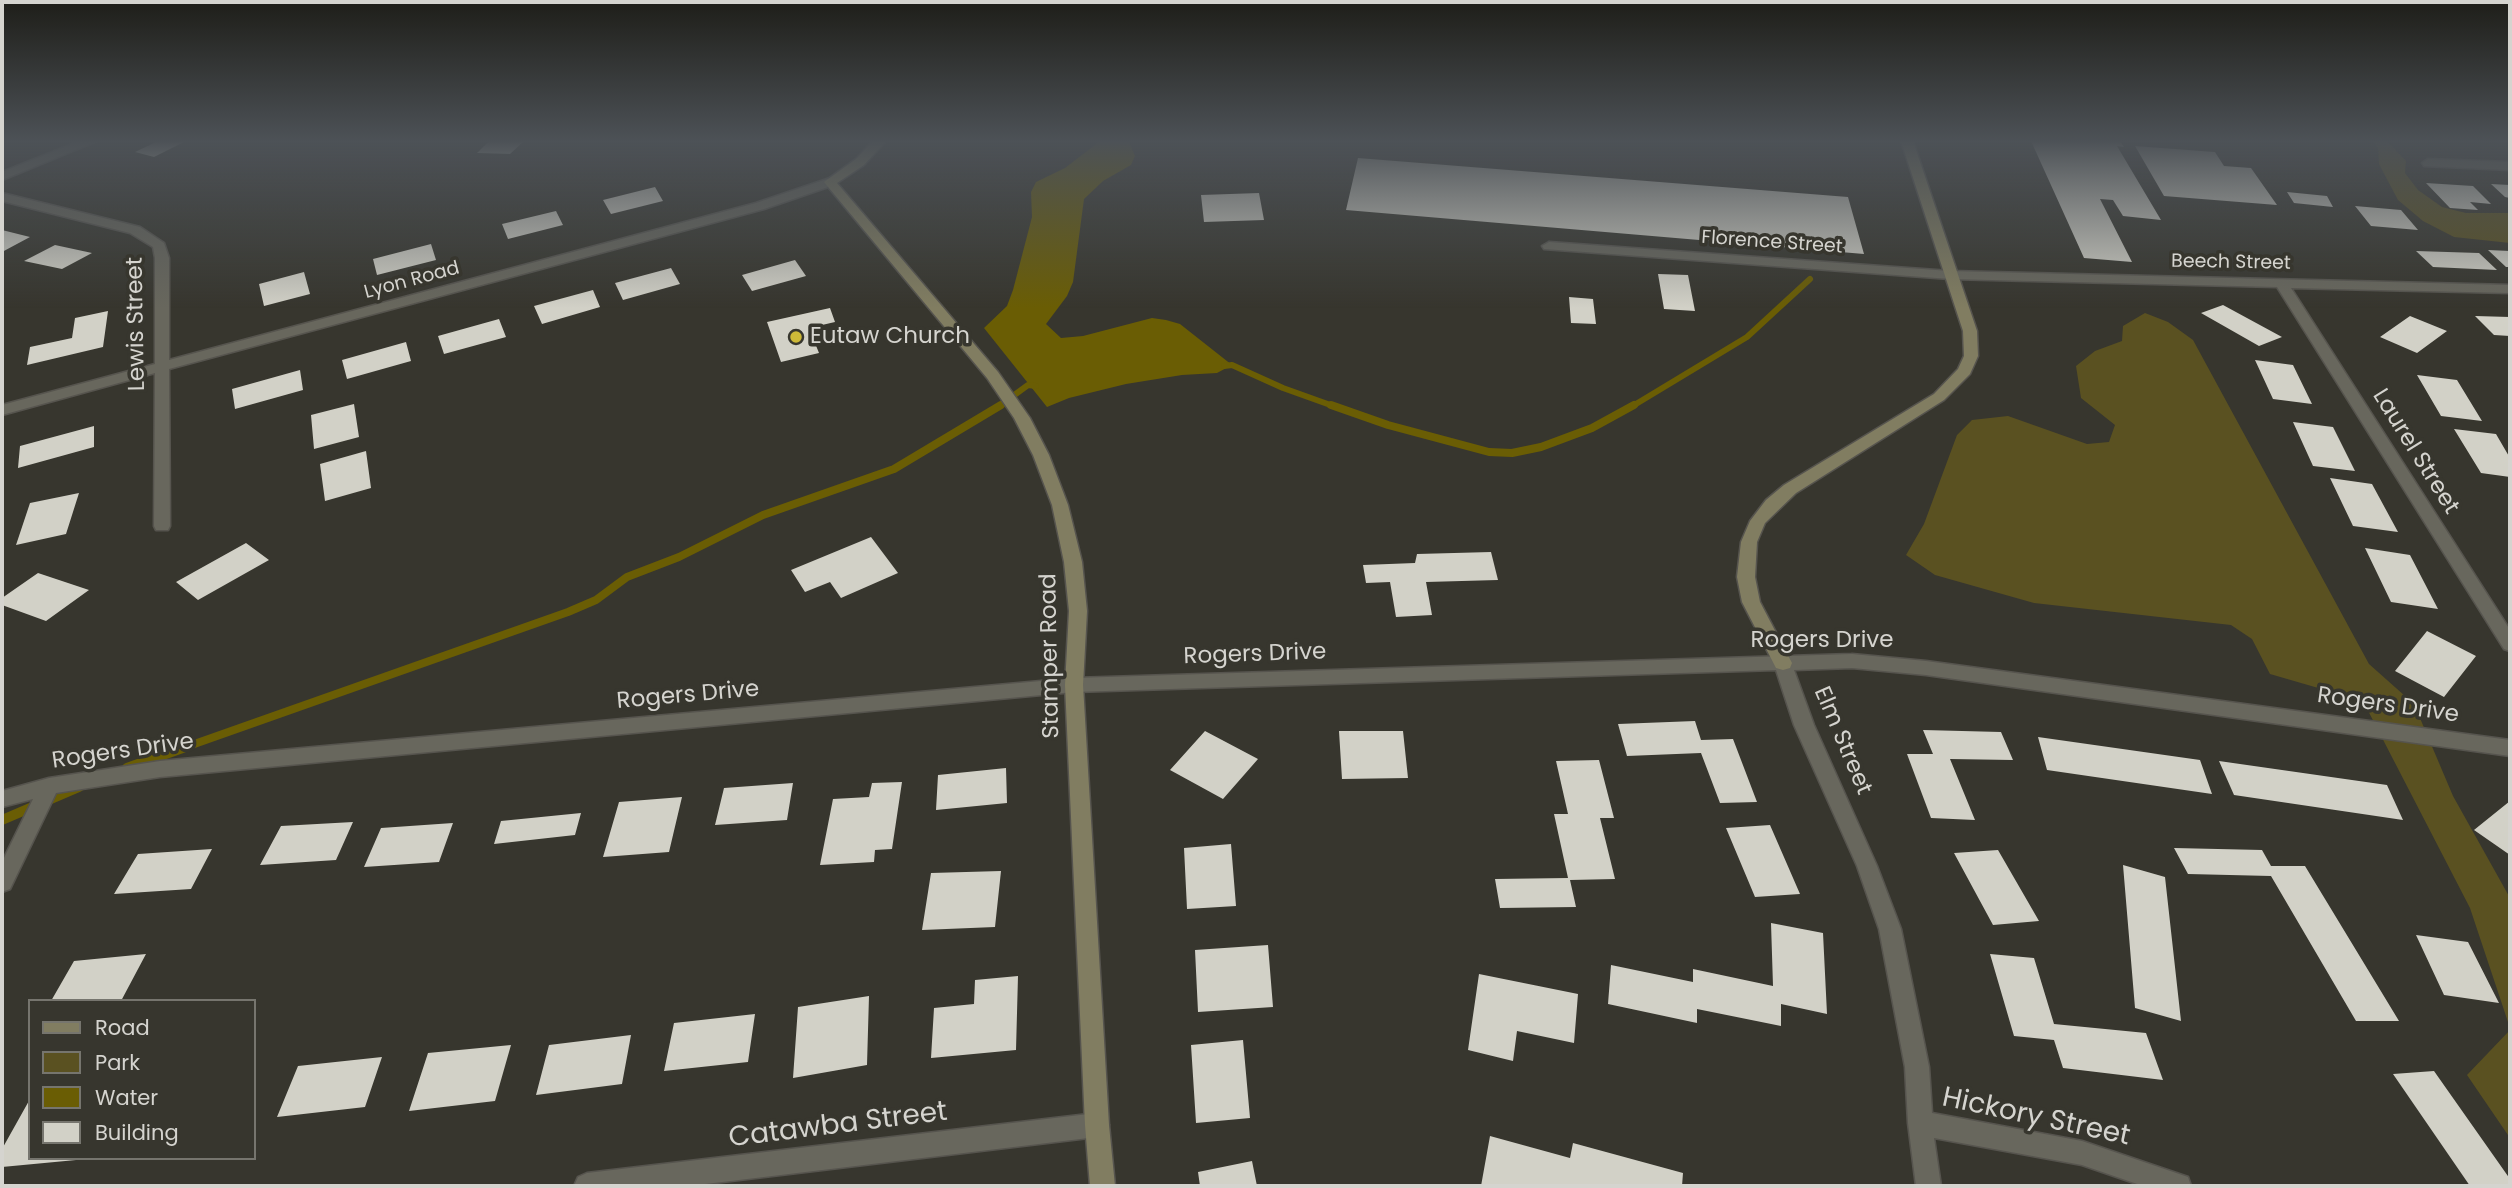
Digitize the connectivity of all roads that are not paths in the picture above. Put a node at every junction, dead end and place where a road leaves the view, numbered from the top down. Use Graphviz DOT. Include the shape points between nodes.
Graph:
graph roads {
  1 [pos="788,196"];
  2 [pos="842,196"];
  3 [pos="1925,196"];
  4 [pos="2,197"];
  5 [pos="1549,246"];
  6 [pos="1950,275"];
  7 [pos="2282,284"];
  8 [pos="2510,289"];
  9 [pos="162,368"];
  10 [pos="2,411"];
  11 [pos="162,526"];
  12 [pos="2510,644"];
  13 [pos="1783,663"];
  14 [pos="1074,685"];
  15 [pos="2510,748"];
  16 [pos="49,786"];
  17 [pos="2,799"];
  18 [pos="2,883"];
  19 [pos="1920,1123"];
  20 [pos="1097,1125"];
  21 [pos="587,1186"];
  22 [pos="1103,1186"];
  23 [pos="1928,1186"];
  24 [pos="2179,1186"];
  1 -- 9 [label="street, Lyon Road"];
  2 -- 14 [label="street, Stamper Road" via="996,379 1041,455 1060,505 1073,562 1078,611"];
  3 -- 6 [label="street, Elm Street"];
  4 -- 9 [label="street, Lewis Street" via="135,230 159,246"];
  5 -- 6 [label="street, Florence Street"];
  6 -- 7 [label="street, Beech Street"];
  6 -- 13 [label="street, Elm Street" via="1972,340 1965,371 1939,397 1781,496 1758,522 1749,542 1746,577 1751,602"];
  7 -- 8 [label="street, Beech Street"];
  7 -- 12 [label="street, Laurel Street"];
  9 -- 10 [label="street, Lyon Road"];
  9 -- 11 [label="street, Lewis Street"];
  13 -- 14 [label="street, Rogers Drive"];
  13 -- 15 [label="street, Rogers Drive" via="1852,661 1926,668"];
  13 -- 19 [label="street, Elm Street" via="1804,725 1891,929 1917,1067"];
  14 -- 16 [label="street, Rogers Drive" via="160,769"];
  14 -- 20 [label="street, Stamper Road"];
  16 -- 17 [label="street, Rogers Drive"];
  16 -- 18 [label="street"];
  19 -- 23 [label="street, Elm Street"];
  19 -- 24 [label="street, Hickory Street" via="2082,1153"];
  20 -- 21 [label="street, Catawba Street"];
  20 -- 22 [label="street, Stamper Road"];
}
